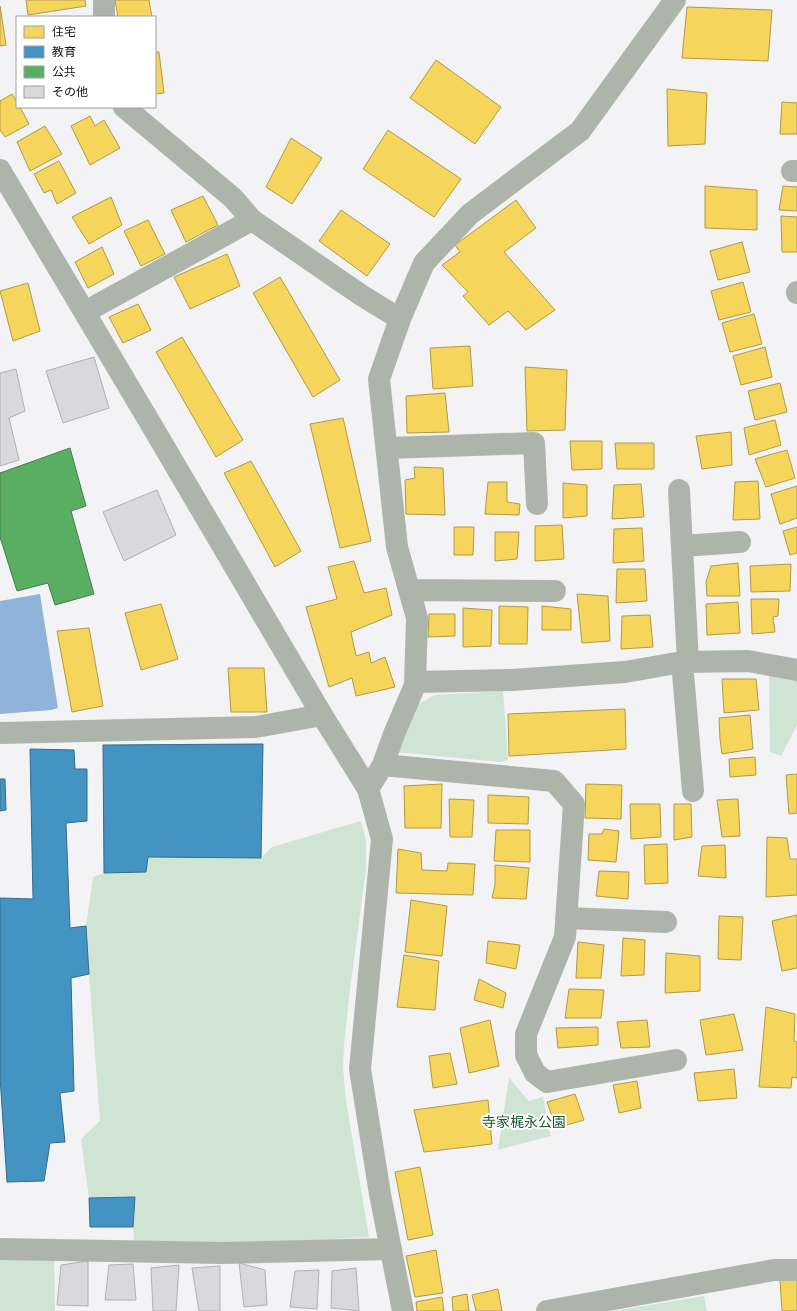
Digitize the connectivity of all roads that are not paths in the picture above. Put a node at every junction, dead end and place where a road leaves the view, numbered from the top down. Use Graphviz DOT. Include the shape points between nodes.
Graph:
graph roads {
  1 [pos="104,0"];
  2 [pos="675,0"];
  3 [pos="104,16"];
  4 [pos="125,108"];
  5 [pos="0,170"];
  6 [pos="252,220"];
  7 [pos="85,312"];
  8 [pos="400,319"];
  9 [pos="388,448"];
  10 [pos="679,490"];
  11 [pos="537,504"];
  12 [pos="740,542"];
  13 [pos="682,546"];
  14 [pos="409,590"];
  15 [pos="555,591"];
  16 [pos="685,662"];
  17 [pos="797,670"];
  18 [pos="415,682"];
  19 [pos="322,715"];
  20 [pos="0,733"];
  21 [pos="384,765"];
  22 [pos="368,789"];
  23 [pos="693,791"];
  24 [pos="566,918"];
  25 [pos="666,922"];
  26 [pos="676,1060"];
  27 [pos="391,1249"];
  28 [pos="0,1250"];
  29 [pos="797,1270"];
  30 [pos="403,1311"];
  31 [pos="547,1311"];
  1 -- 3 [label="street"];
  2 -- 8 [label="street" via="580,131 470,214 424,263"];
  4 -- 6 [label="street" via="233,198"];
  5 -- 7 [label="street"];
  6 -- 7 [label="street"];
  6 -- 8 [label="street"];
  7 -- 19 [label="street"];
  8 -- 9 [label="street" via="379,379"];
  9 -- 11 [label="street" via="534,443"];
  9 -- 14 [label="street" via="397,547"];
  10 -- 13 [label="street"];
  12 -- 13 [label="street"];
  13 -- 16 [label="street"];
  14 -- 15 [label="street"];
  14 -- 18 [label="street" via="416,618"];
  16 -- 17 [label="street" via="748,661"];
  16 -- 18 [label="street" via="625,672 512,680"];
  16 -- 23 [label="street"];
  18 -- 21 [label="street"];
  19 -- 20 [label="street" via="256,727"];
  19 -- 22 [label="street"];
  21 -- 22 [label="street"];
  21 -- 24 [label="street" via="554,781 574,804"];
  22 -- 27 [label="street" via="382,839 360,1069"];
  24 -- 25 [label="street"];
  24 -- 26 [label="street" via="564,937 526,1034 526,1056 535,1073 547,1082"];
  27 -- 28 [label="street" via="222,1253"];
  27 -- 30 [label="street"];
  29 -- 31 [label="street" via="774,1270"];
}
